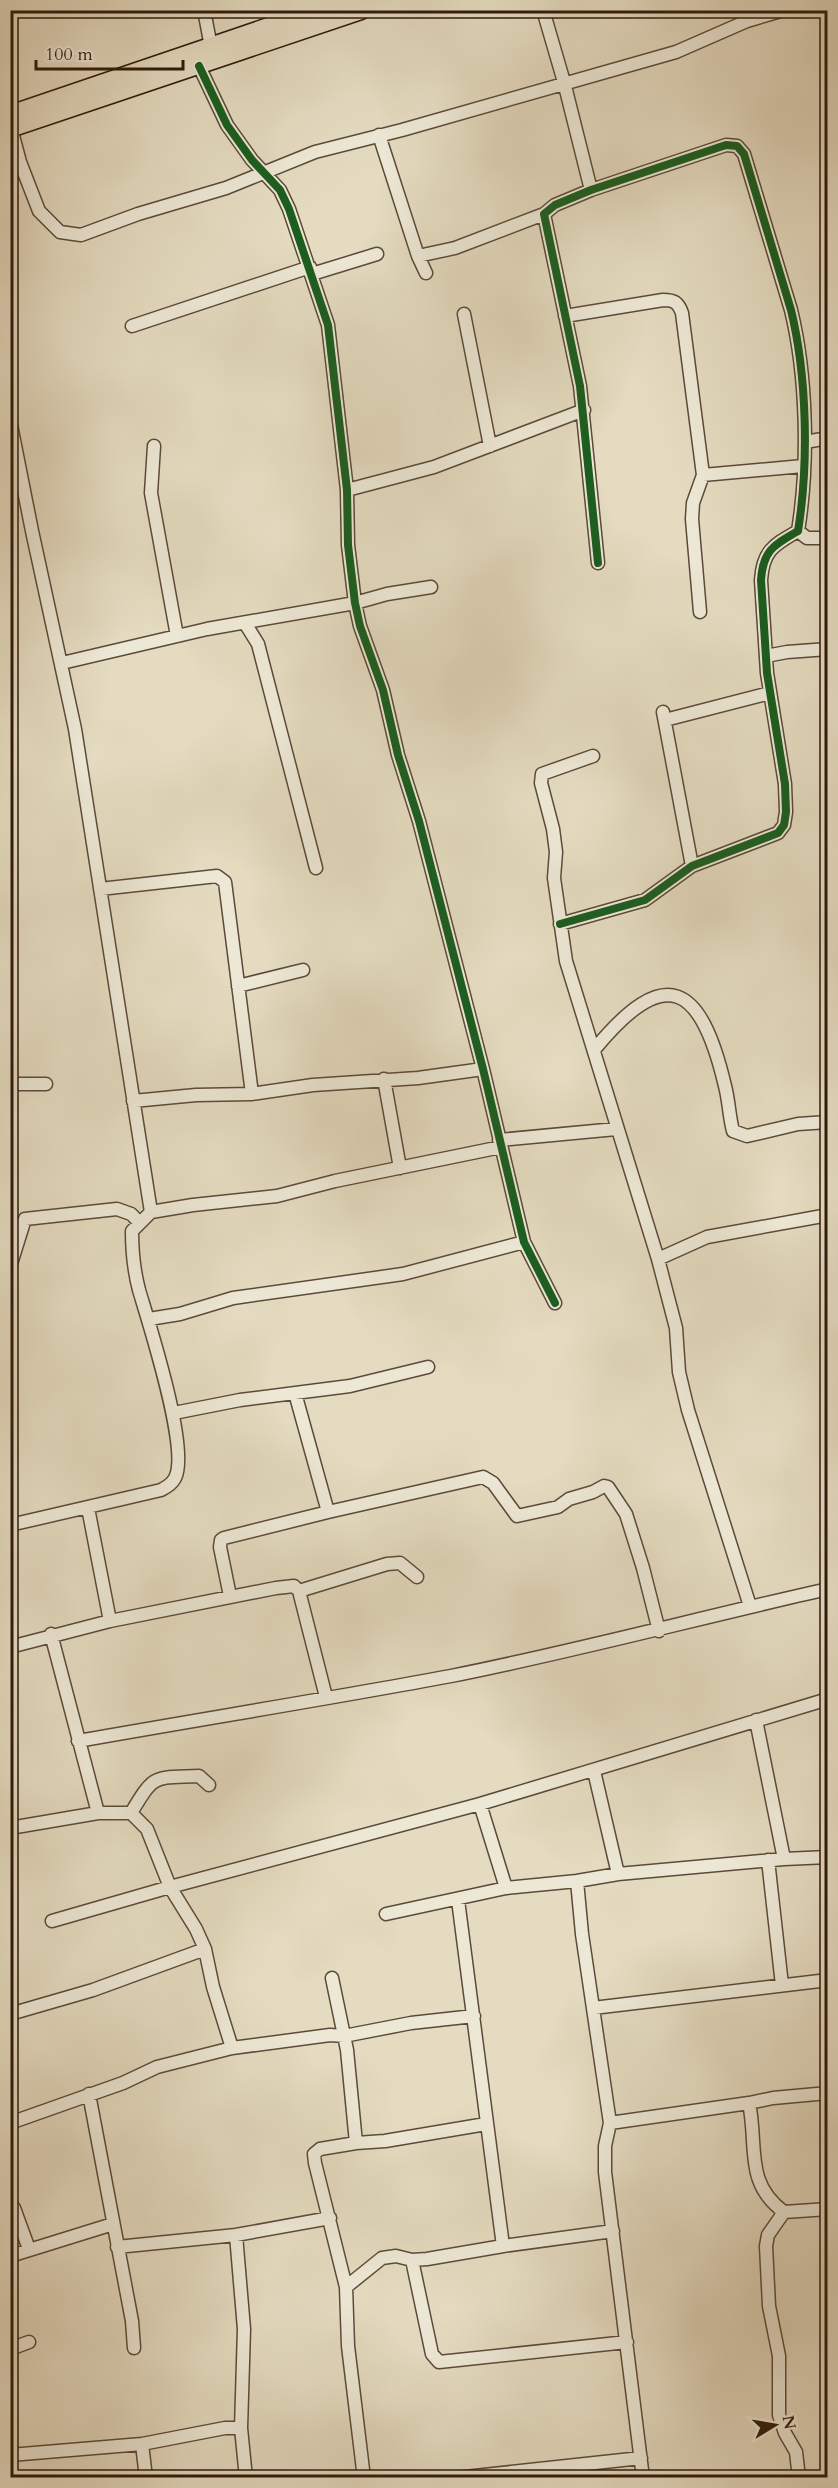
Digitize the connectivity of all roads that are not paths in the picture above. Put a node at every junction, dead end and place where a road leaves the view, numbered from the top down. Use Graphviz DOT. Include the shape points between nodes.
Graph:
graph roads {
  1 [pos="204,10"];
  2 [pos="319,10"];
  3 [pos="361,10"];
  4 [pos="543,10"];
  5 [pos="784,10"];
  6 [pos="211,47"];
  7 [pos="199,66"];
  8 [pos="564,82"];
  9 [pos="11,124"];
  10 [pos="379,135"];
  11 [pos="266,173"];
  12 [pos="591,190"];
  13 [pos="544,214"];
  14 [pos="377,254"];
  15 [pos="418,256"];
  16 [pos="311,270"];
  17 [pos="426,273"];
  18 [pos="464,314"];
  19 [pos="565,316"];
  20 [pos="132,326"];
  21 [pos="584,410"];
  22 [pos="10,420"];
  23 [pos="828,438"];
  24 [pos="805,442"];
  25 [pos="154,446"];
  26 [pos="490,446"];
  27 [pos="803,466"];
  28 [pos="703,475"];
  29 [pos="347,490"];
  30 [pos="798,531"];
  31 [pos="828,538"];
  32 [pos="598,563"];
  33 [pos="431,587"];
  34 [pos="355,603"];
  35 [pos="700,612"];
  36 [pos="245,622"];
  37 [pos="177,636"];
  38 [pos="828,649"];
  39 [pos="766,656"];
  40 [pos="62,663"];
  41 [pos="770,693"];
  42 [pos="593,756"];
  43 [pos="692,866"];
  44 [pos="316,868"];
  45 [pos="100,889"];
  46 [pos="560,924"];
  47 [pos="303,970"];
  48 [pos="238,986"];
  49 [pos="594,1050"];
  50 [pos="483,1069"];
  51 [pos="384,1079"];
  52 [pos="10,1084"];
  53 [pos="46,1084"];
  54 [pos="252,1094"];
  55 [pos="133,1101"];
  56 [pos="828,1122"];
  57 [pos="616,1129"];
  58 [pos="500,1144"];
  59 [pos="400,1168"];
  60 [pos="151,1212"];
  61 [pos="828,1215"];
  62 [pos="139,1222"];
  63 [pos="524,1242"];
  64 [pos="658,1259"];
  65 [pos="10,1267"];
  66 [pos="555,1304"];
  67 [pos="149,1319"];
  68 [pos="428,1367"];
  69 [pos="295,1393"];
  70 [pos="174,1413"];
  71 [pos="88,1508"];
  72 [pos="328,1512"];
  73 [pos="10,1525"];
  74 [pos="417,1577"];
  75 [pos="828,1589"];
  76 [pos="299,1591"];
  77 [pos="230,1596"];
  78 [pos="750,1606"];
  79 [pos="110,1621"];
  80 [pos="659,1630"];
  81 [pos="51,1634"];
  82 [pos="10,1647"];
  83 [pos="326,1697"];
  84 [pos="828,1700"];
  85 [pos="756,1720"];
  86 [pos="78,1740"];
  87 [pos="594,1771"];
  88 [pos="209,1785"];
  89 [pos="480,1804"];
  90 [pos="98,1813"];
  91 [pos="131,1813"];
  92 [pos="10,1828"];
  93 [pos="828,1857"];
  94 [pos="784,1858"];
  95 [pos="768,1860"];
  96 [pos="618,1874"];
  97 [pos="577,1881"];
  98 [pos="170,1887"];
  99 [pos="506,1888"];
  100 [pos="458,1900"];
  101 [pos="386,1914"];
  102 [pos="52,1921"];
  103 [pos="205,1949"];
  104 [pos="332,1978"];
  105 [pos="828,1980"];
  106 [pos="782,1985"];
  107 [pos="593,2008"];
  108 [pos="10,2014"];
  109 [pos="474,2016"];
  110 [pos="344,2036"];
  111 [pos="232,2048"];
  112 [pos="828,2093"];
  113 [pos="89,2094"];
  114 [pos="748,2103"];
  115 [pos="10,2123"];
  116 [pos="610,2123"];
  117 [pos="486,2124"];
  118 [pos="356,2143"];
  119 [pos="10,2205"];
  120 [pos="828,2209"];
  121 [pos="784,2212"];
  122 [pos="330,2218"];
  123 [pos="113,2224"];
  124 [pos="613,2231"];
  125 [pos="236,2235"];
  126 [pos="503,2246"];
  127 [pos="117,2247"];
  128 [pos="29,2249"];
  129 [pos="10,2256"];
  130 [pos="412,2260"];
  131 [pos="346,2287"];
  132 [pos="29,2342"];
  133 [pos="627,2342"];
  134 [pos="134,2348"];
  135 [pos="10,2349"];
  136 [pos="241,2428"];
  137 [pos="142,2444"];
  138 [pos="10,2455"];
  139 [pos="640,2458"];
  140 [pos="146,2478"];
  141 [pos="246,2478"];
  142 [pos="364,2478"];
  143 [pos="456,2478"];
  144 [pos="643,2478"];
  145 [pos="799,2478"];
  1 -- 6 [label="street"];
  2 -- 6 [label="highway"];
  3 -- 7 [label="highway"];
  4 -- 8 [label="street"];
  5 -- 8 [label="street" via="747,21 676,52"];
  6 -- 9 [label="highway"];
  7 -- 9 [label="highway"];
  7 -- 11 [label="street" via="227,125"];
  8 -- 10 [label="street"];
  8 -- 12 [label="street"];
  9 -- 11 [label="street" via="20,162 39,211 60,232 81,235"];
  10 -- 11 [label="street" via="315,152"];
  10 -- 15 [label="street"];
  11 -- 16 [label="street" via="290,209"];
  12 -- 13 [label="street" via="555,205"];
  12 -- 24 [label="street" via="726,145 737,146 744,154 797,332"];
  13 -- 15 [label="street" via="455,248"];
  13 -- 19 [label="street"];
  14 -- 16 [label="street"];
  15 -- 17 [label="street"];
  16 -- 20 [label="street"];
  16 -- 29 [label="street" via="328,325"];
  18 -- 26 [label="street"];
  19 -- 21 [label="street"];
  19 -- 28 [label="street" via="663,300 679,304"];
  21 -- 26 [label="street"];
  21 -- 32 [label="street"];
  22 -- 40 [label="street"];
  23 -- 24 [label="street"];
  24 -- 27 [label="street"];
  25 -- 37 [label="street" via="152,492"];
  26 -- 29 [label="street" via="434,467"];
  27 -- 28 [label="street"];
  27 -- 30 [label="street"];
  28 -- 35 [label="street" via="692,519"];
  29 -- 34 [label="street"];
  30 -- 31 [label="street" via="807,538"];
  30 -- 39 [label="street" via="771,548 762,566"];
  33 -- 34 [label="street"];
  34 -- 36 [label="street"];
  34 -- 50 [label="street" via="419,821"];
  36 -- 37 [label="street"];
  36 -- 44 [label="street" via="258,644"];
  37 -- 40 [label="street"];
  38 -- 39 [label="street"];
  39 -- 41 [label="street"];
  40 -- 45 [label="street"];
  41 -- 43 [label="street" via="785,784 784,825 778,833"];
  41 -- 43 [label="street" via="664,716"];
  42 -- 46 [label="street" via="542,774 554,829 554,878"];
  43 -- 46 [label="street" via="645,900"];
  45 -- 48 [label="street" via="221,877 225,882"];
  45 -- 55 [label="street"];
  46 -- 49 [label="street" via="566,961"];
  47 -- 48 [label="street"];
  48 -- 54 [label="street"];
  49 -- 56 [label="street" via="630,1011 649,999 666,994 679,996 705,1022 726,1090 733,1131 747,1136 798,1124"];
  49 -- 57 [label="street"];
  50 -- 51 [label="street"];
  50 -- 58 [label="street"];
  51 -- 54 [label="street"];
  51 -- 59 [label="street"];
  52 -- 53 [label="street"];
  54 -- 55 [label="street"];
  55 -- 60 [label="street"];
  57 -- 58 [label="street"];
  57 -- 64 [label="street"];
  58 -- 59 [label="street"];
  58 -- 63 [label="street"];
  59 -- 60 [label="street" via="277,1196"];
  60 -- 62 [label="street"];
  61 -- 64 [label="street" via="707,1237"];
  62 -- 65 [label="street" via="117,1209 25,1219"];
  62 -- 67 [label="street" via="132,1231 132,1246 138,1288"];
  63 -- 66 [label="street"];
  63 -- 67 [label="street" via="403,1274 233,1298"];
  64 -- 78 [label="street" via="676,1328 679,1372 688,1410"];
  67 -- 70 [label="street"];
  68 -- 69 [label="street" via="350,1386"];
  69 -- 70 [label="street"];
  69 -- 72 [label="street"];
  70 -- 71 [label="street" via="177,1468 170,1486"];
  71 -- 73 [label="street"];
  71 -- 79 [label="street"];
  72 -- 77 [label="street" via="221,1540"];
  72 -- 80 [label="street" via="483,1478 493,1483 516,1516 558,1507 569,1499 608,1487 626,1514"];
  74 -- 76 [label="street" via="400,1563 387,1564"];
  75 -- 78 [label="street"];
  76 -- 77 [label="street" via="286,1586"];
  76 -- 83 [label="street"];
  77 -- 79 [label="street"];
  78 -- 80 [label="street"];
  79 -- 81 [label="street"];
  80 -- 83 [label="street" via="452,1676"];
  81 -- 82 [label="street"];
  81 -- 86 [label="street"];
  83 -- 86 [label="street"];
  84 -- 85 [label="street"];
  85 -- 87 [label="street"];
  85 -- 94 [label="street"];
  86 -- 90 [label="street"];
  87 -- 89 [label="street"];
  87 -- 96 [label="street"];
  88 -- 91 [label="street" via="199,1776 155,1780"];
  89 -- 98 [label="street"];
  89 -- 99 [label="street"];
  90 -- 91 [label="street"];
  90 -- 92 [label="street"];
  91 -- 98 [label="street" via="147,1829"];
  93 -- 94 [label="street"];
  94 -- 95 [label="street"];
  95 -- 96 [label="street"];
  95 -- 106 [label="street"];
  96 -- 97 [label="street"];
  97 -- 99 [label="street"];
  97 -- 107 [label="street"];
  98 -- 102 [label="street"];
  98 -- 103 [label="street"];
  99 -- 100 [label="street"];
  100 -- 101 [label="street"];
  100 -- 109 [label="street"];
  103 -- 108 [label="street" via="93,1990"];
  103 -- 111 [label="street"];
  104 -- 110 [label="street"];
  105 -- 106 [label="street"];
  106 -- 107 [label="street"];
  107 -- 116 [label="street"];
  109 -- 110 [label="street"];
  109 -- 117 [label="street"];
  110 -- 111 [label="street"];
  110 -- 118 [label="street"];
  111 -- 113 [label="street" via="157,2067"];
  112 -- 114 [label="street"];
  113 -- 115 [label="street"];
  113 -- 123 [label="street"];
  114 -- 116 [label="street"];
  114 -- 121 [label="street" via="757,2178 763,2192"];
  116 -- 124 [label="street" via="605,2172"];
  117 -- 118 [label="street"];
  117 -- 126 [label="street"];
  118 -- 122 [label="street" via="320,2149 314,2154"];
  119 -- 128 [label="street"];
  120 -- 121 [label="street"];
  121 -- 145 [label="street" via="768,2235 766,2246 769,2306 779,2356 779,2415 796,2452"];
  122 -- 125 [label="street"];
  122 -- 131 [label="street"];
  123 -- 127 [label="street"];
  123 -- 128 [label="street"];
  124 -- 126 [label="street"];
  124 -- 133 [label="street"];
  125 -- 127 [label="street"];
  125 -- 136 [label="street" via="244,2329"];
  126 -- 130 [label="street"];
  127 -- 134 [label="street"];
  128 -- 129 [label="street"];
  130 -- 131 [label="street" via="382,2258"];
  130 -- 133 [label="street" via="432,2354 439,2362"];
  131 -- 142 [label="street" via="348,2346"];
  132 -- 135 [label="street"];
  133 -- 139 [label="street"];
  136 -- 137 [label="street"];
  136 -- 141 [label="street"];
  137 -- 138 [label="street"];
  137 -- 140 [label="street"];
  139 -- 143 [label="street"];
  139 -- 144 [label="street"];
}
